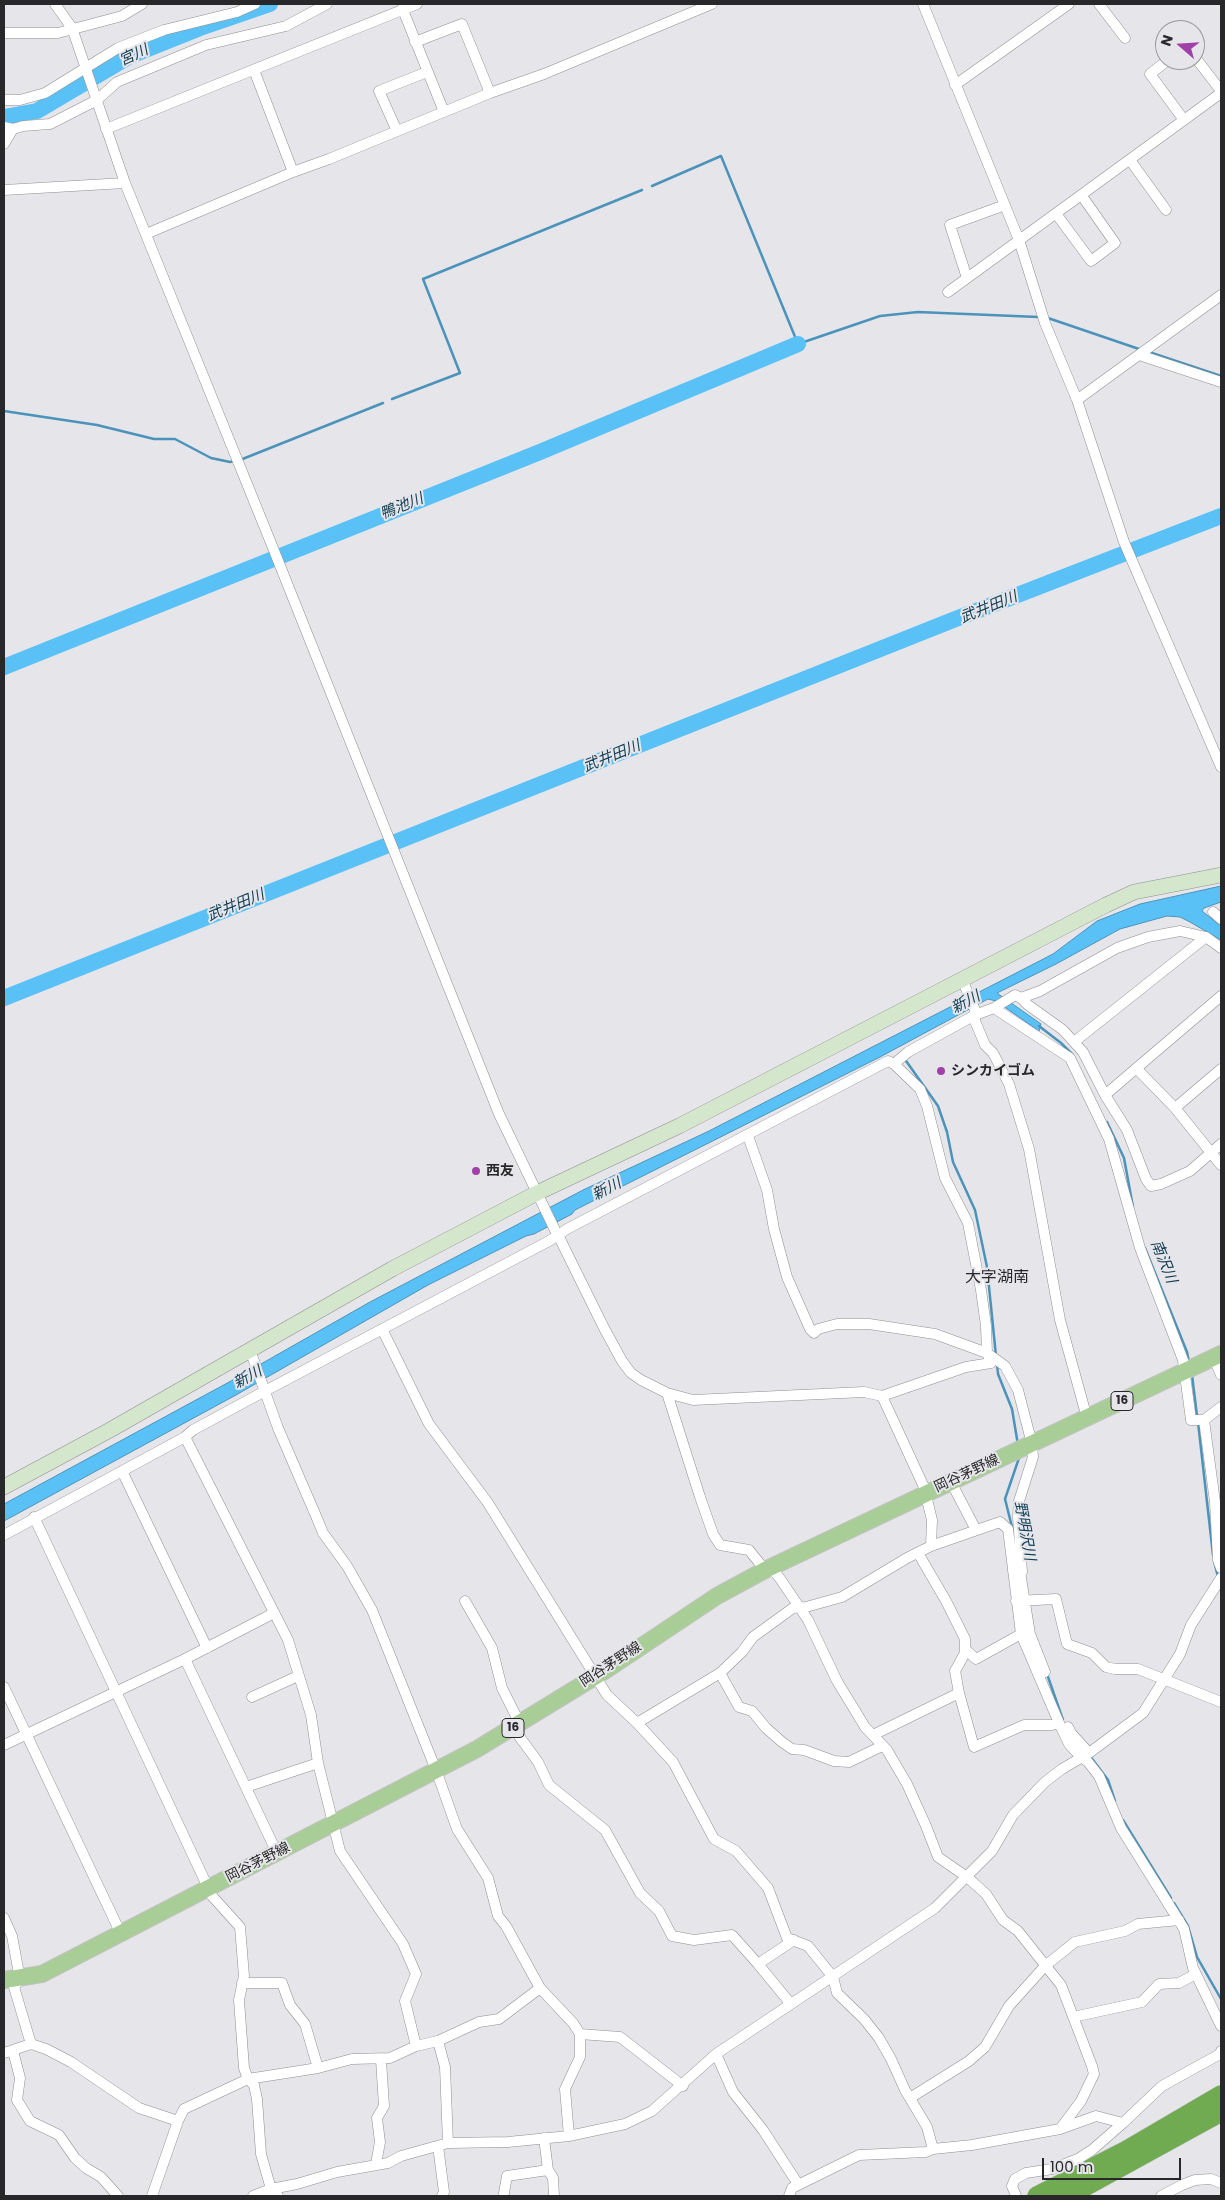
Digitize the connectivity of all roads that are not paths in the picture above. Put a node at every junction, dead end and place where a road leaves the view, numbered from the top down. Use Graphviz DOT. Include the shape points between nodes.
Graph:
graph roads {
  1 [pos="56,4"];
  2 [pos="142,4"];
  3 [pos="255,4"];
  4 [pos="327,4"];
  5 [pos="417,4"];
  6 [pos="712,4"];
  7 [pos="923,4"];
  8 [pos="1069,4"];
  9 [pos="1099,4"];
  10 [pos="404,7"];
  11 [pos="72,28"];
  12 [pos="4,33"];
  13 [pos="1125,38"];
  14 [pos="415,42"];
  15 [pos="86,69"];
  16 [pos="254,70"];
  17 [pos="1155,70"];
  18 [pos="1205,70"];
  19 [pos="427,72"];
  20 [pos="955,86"];
  21 [pos="1221,92"];
  22 [pos="490,93"];
  23 [pos="4,100"];
  24 [pos="97,100"];
  25 [pos="444,112"];
  26 [pos="1184,120"];
  27 [pos="8,128"];
  28 [pos="106,129"];
  29 [pos="397,132"];
  30 [pos="4,144"];
  31 [pos="1130,160"];
  32 [pos="293,172"];
  33 [pos="125,183"];
  34 [pos="4,190"];
  35 [pos="1082,196"];
  36 [pos="1005,205"];
  37 [pos="1166,210"];
  38 [pos="1057,215"];
  39 [pos="146,234"];
  40 [pos="1019,240"];
  41 [pos="968,278"];
  42 [pos="948,292"];
  43 [pos="1221,295"];
  44 [pos="1139,355"];
  45 [pos="1221,382"];
  46 [pos="1077,400"];
  47 [pos="1221,767"];
  48 [pos="1221,875"];
  49 [pos="1212,912"];
  50 [pos="1221,920"];
  51 [pos="1206,937"];
  52 [pos="1221,948"];
  53 [pos="964,984"];
  54 [pos="1221,996"];
  55 [pos="1022,998"];
  56 [pos="994,1008"];
  57 [pos="975,1012"];
  58 [pos="1074,1042"];
  59 [pos="894,1064"];
  60 [pos="1137,1069"];
  61 [pos="1221,1069"];
  62 [pos="1105,1095"];
  63 [pos="1175,1108"];
  64 [pos="748,1136"];
  65 [pos="1221,1144"];
  66 [pos="1211,1152"];
  67 [pos="1221,1165"];
  68 [pos="540,1198"];
  69 [pos="557,1233"];
  70 [pos="382,1329"];
  71 [pos="987,1352"];
  72 [pos="252,1355"];
  73 [pos="1218,1356"];
  74 [pos="1185,1371"];
  75 [pos="1221,1376"];
  76 [pos="265,1389"];
  77 [pos="667,1393"];
  78 [pos="882,1396"];
  79 [pos="1221,1407"];
  80 [pos="1088,1418"];
  81 [pos="1204,1420"];
  82 [pos="185,1437"];
  83 [pos="1022,1448"];
  84 [pos="122,1470"];
  85 [pos="951,1482"];
  86 [pos="4,1487"];
  87 [pos="924,1494"];
  88 [pos="34,1517"];
  89 [pos="976,1530"];
  90 [pos="4,1535"];
  91 [pos="931,1546"];
  92 [pos="918,1553"];
  93 [pos="1221,1568"];
  94 [pos="765,1570"];
  95 [pos="1016,1571"];
  96 [pos="1221,1578"];
  97 [pos="1021,1600"];
  98 [pos="465,1601"];
  99 [pos="800,1608"];
  100 [pos="274,1613"];
  101 [pos="1021,1634"];
  102 [pos="207,1648"];
  103 [pos="964,1649"];
  104 [pos="186,1659"];
  105 [pos="720,1673"];
  106 [pos="596,1675"];
  107 [pos="298,1676"];
  108 [pos="1164,1681"];
  109 [pos="4,1687"];
  110 [pos="117,1690"];
  111 [pos="959,1693"];
  112 [pos="252,1698"];
  113 [pos="1221,1702"];
  114 [pos="637,1723"];
  115 [pos="1059,1723"];
  116 [pos="517,1726"];
  117 [pos="26,1734"];
  118 [pos="873,1736"];
  119 [pos="4,1745"];
  120 [pos="882,1746"];
  121 [pos="1085,1755"];
  122 [pos="318,1763"];
  123 [pos="436,1770"];
  124 [pos="246,1787"];
  125 [pos="332,1824"];
  126 [pos="277,1853"];
  127 [pos="967,1877"];
  128 [pos="209,1888"];
  129 [pos="4,1918"];
  130 [pos="1179,1920"];
  131 [pos="121,1934"];
  132 [pos="794,1940"];
  133 [pos="758,1964"];
  134 [pos="1045,1966"];
  135 [pos="1196,1974"];
  136 [pos="833,1977"];
  137 [pos="12,1980"];
  138 [pos="242,1983"];
  139 [pos="540,1988"];
  140 [pos="790,2003"];
  141 [pos="1073,2017"];
  142 [pos="1221,2026"];
  143 [pos="580,2034"];
  144 [pos="438,2041"];
  145 [pos="31,2044"];
  146 [pos="416,2046"];
  147 [pos="1221,2051"];
  148 [pos="8,2052"];
  149 [pos="716,2054"];
  150 [pos="381,2060"];
  151 [pos="318,2068"];
  152 [pos="248,2079"];
  153 [pos="683,2086"];
  154 [pos="1221,2095"];
  155 [pos="910,2098"];
  156 [pos="1221,2112"];
  157 [pos="178,2121"];
  158 [pos="1123,2123"];
  159 [pos="1060,2129"];
  160 [pos="569,2136"];
  161 [pos="544,2138"];
  162 [pos="448,2143"];
  163 [pos="438,2146"];
  164 [pos="933,2149"];
  165 [pos="376,2164"];
  166 [pos="548,2170"];
  167 [pos="1221,2183"];
  168 [pos="798,2184"];
  169 [pos="275,2192"];
  170 [pos="504,2193"];
  171 [pos="1016,2195"];
  172 [pos="118,2196"];
  173 [pos="152,2196"];
  174 [pos="252,2196"];
  175 [pos="442,2196"];
  176 [pos="554,2196"];
  177 [pos="789,2196"];
  178 [pos="1037,2196"];
  179 [pos="1068,2196"];
  180 [pos="1161,2196"];
  1 -- 11 [label="street"];
  2 -- 11 [label="street" via="122,16"];
  3 -- 15 [label="street" via="237,12 164,30 118,48"];
  4 -- 24 [label="street" via="286,26 206,45 117,82"];
  5 -- 10 [label="street"];
  6 -- 22 [label="street"];
  7 -- 20 [label="street"];
  8 -- 20 [label="street"];
  9 -- 13 [label="street"];
  10 -- 14 [label="street"];
  10 -- 16 [label="street"];
  11 -- 12 [label="street" via="58,33"];
  11 -- 15 [label="street"];
  14 -- 19 [label="street"];
  14 -- 22 [label="street" via="462,24"];
  15 -- 23 [label="street" via="45,94"];
  15 -- 24 [label="street"];
  16 -- 28 [label="street"];
  16 -- 32 [label="street"];
  17 -- 26 [label="street" via="1150,74"];
  18 -- 21 [label="street"];
  19 -- 25 [label="street"];
  19 -- 29 [label="street" via="379,91"];
  20 -- 36 [label="street"];
  21 -- 26 [label="street"];
  22 -- 25 [label="street"];
  24 -- 27 [label="street" via="50,124"];
  24 -- 28 [label="street"];
  25 -- 29 [label="street"];
  26 -- 31 [label="street"];
  27 -- 30 [label="street"];
  28 -- 33 [label="street"];
  29 -- 32 [label="street"];
  31 -- 35 [label="street"];
  31 -- 37 [label="street"];
  32 -- 39 [label="street"];
  33 -- 34 [label="street"];
  33 -- 39 [label="street"];
  35 -- 38 [label="street"];
  35 -- 38 [label="street" via="1116,243 1091,261"];
  36 -- 40 [label="street"];
  36 -- 41 [label="street" via="950,225"];
  38 -- 40 [label="street"];
  39 -- 68 [label="street" via="499,1114"];
  40 -- 41 [label="street"];
  40 -- 46 [label="street" via="1045,323"];
  41 -- 42 [label="street"];
  43 -- 44 [label="street"];
  44 -- 45 [label="street"];
  44 -- 46 [label="street"];
  46 -- 47 [label="street" via="1124,542"];
  48 -- 53 [label="street" via="1134,892"];
  49 -- 50 [label="street"];
  51 -- 52 [label="street"];
  51 -- 55 [label="street" via="1180,931 1148,937 1117,948"];
  51 -- 58 [label="street"];
  53 -- 57 [label="street"];
  53 -- 68 [label="street"];
  54 -- 60 [label="street"];
  55 -- 56 [label="street" via="1015,995"];
  55 -- 58 [label="street" via="1028,1006 1064,1030"];
  56 -- 57 [label="street"];
  56 -- 74 [label="street" via="1070,1058 1109,1139 1140,1248"];
  57 -- 59 [label="street" via="908,1052"];
  57 -- 80 [label="street" via="975,1021 985,1045 993,1053 1009,1084 1029,1149 1060,1320"];
  58 -- 62 [label="street" via="1083,1052"];
  59 -- 64 [label="street" via="888,1061"];
  59 -- 71 [label="street" via="920,1089 945,1178 968,1223 982,1299"];
  60 -- 62 [label="street"];
  60 -- 63 [label="street"];
  61 -- 63 [label="street"];
  62 -- 66 [label="street" via="1127,1130 1146,1179 1152,1186 1190,1170"];
  63 -- 66 [label="street"];
  64 -- 69 [label="street"];
  64 -- 71 [label="street" via="767,1190 787,1277 814,1333 837,1324 869,1324 935,1334"];
  65 -- 66 [label="street"];
  66 -- 67 [label="street"];
  68 -- 69 [label="street"];
  68 -- 72 [label="street" via="392,1269"];
  69 -- 70 [label="street"];
  69 -- 77 [label="street" via="622,1361 641,1380"];
  70 -- 76 [label="street"];
  70 -- 106 [label="street" via="429,1424 488,1503"];
  71 -- 78 [label="street" via="991,1363 966,1367"];
  71 -- 83 [label="street" via="1005,1366 1018,1390"];
  72 -- 76 [label="street"];
  72 -- 86 [label="street"];
  73 -- 74 [label="main road, 岡谷茅野線 / 16"];
  73 -- 75 [label="street"];
  74 -- 80 [label="main road, 岡谷茅野線 / 16"];
  74 -- 81 [label="street" via="1191,1420"];
  76 -- 82 [label="street"];
  76 -- 123 [label="street" via="278,1428 323,1533 347,1566 372,1610"];
  77 -- 78 [label="street" via="693,1400 864,1392"];
  77 -- 94 [label="street" via="720,1545 749,1550"];
  78 -- 87 [label="street" via="924,1487"];
  79 -- 81 [label="street"];
  80 -- 83 [label="main road, 岡谷茅野線 / 16"];
  81 -- 93 [label="street"];
  82 -- 84 [label="street"];
  82 -- 100 [label="street"];
  83 -- 85 [label="main road, 岡谷茅野線 / 16"];
  83 -- 95 [label="street" via="1033,1457 1019,1501 1022,1572"];
  84 -- 88 [label="street"];
  84 -- 102 [label="street"];
  85 -- 87 [label="main road, 岡谷茅野線 / 16"];
  85 -- 89 [label="street"];
  87 -- 91 [label="street" via="932,1520"];
  87 -- 94 [label="main road, 岡谷茅野線 / 16"];
  88 -- 90 [label="street"];
  88 -- 110 [label="street"];
  89 -- 91 [label="street"];
  89 -- 95 [label="street" via="1000,1522 1008,1529"];
  91 -- 92 [label="street"];
  92 -- 99 [label="street" via="842,1597"];
  92 -- 103 [label="street" via="946,1601 964,1639"];
  94 -- 99 [label="street" via="775,1572"];
  94 -- 106 [label="main road, 岡谷茅野線 / 16" via="717,1596"];
  95 -- 97 [label="street"];
  96 -- 108 [label="street" via="1191,1625 1180,1654"];
  97 -- 101 [label="street"];
  97 -- 108 [label="street" via="1056,1599 1067,1644 1092,1653 1106,1667 1138,1669"];
  97 -- 121 [label="street" via="1030,1634 1070,1733"];
  98 -- 116 [label="street" via="492,1648 502,1688"];
  99 -- 105 [label="street" via="793,1608 753,1637"];
  99 -- 118 [label="street" via="837,1681"];
  100 -- 102 [label="street"];
  100 -- 107 [label="street" via="288,1640"];
  101 -- 103 [label="street" via="976,1659"];
  101 -- 115 [label="street"];
  102 -- 104 [label="street"];
  103 -- 111 [label="street" via="955,1671"];
  104 -- 110 [label="street"];
  104 -- 124 [label="street"];
  105 -- 114 [label="street"];
  105 -- 120 [label="street" via="739,1707 752,1710 766,1728 792,1749 834,1761 850,1762"];
  106 -- 114 [label="street" via="607,1695"];
  106 -- 116 [label="main road, 岡谷茅野線 / 16"];
  107 -- 112 [label="street"];
  107 -- 122 [label="street" via="311,1715"];
  108 -- 113 [label="street"];
  108 -- 121 [label="street" via="1144,1713"];
  109 -- 117 [label="street"];
  110 -- 117 [label="street"];
  110 -- 128 [label="street"];
  111 -- 115 [label="street" via="974,1747 1024,1725"];
  111 -- 118 [label="street"];
  114 -- 132 [label="street" via="672,1762 714,1839 736,1851 768,1888 787,1938"];
  115 -- 121 [label="street" via="1069,1744"];
  116 -- 123 [label="main road, 岡谷茅野線 / 16"];
  116 -- 133 [label="street" via="550,1785 605,1830 640,1893 659,1911 672,1936 694,1940 732,1935"];
  117 -- 119 [label="street"];
  117 -- 131 [label="street"];
  118 -- 120 [label="street"];
  120 -- 127 [label="street" via="918,1806 938,1857"];
  121 -- 127 [label="street" via="1045,1782 1013,1814 992,1851"];
  121 -- 130 [label="street" via="1099,1776 1121,1828"];
  122 -- 124 [label="street"];
  122 -- 125 [label="street"];
  123 -- 125 [label="main road, 岡谷茅野線 / 16"];
  123 -- 139 [label="street" via="457,1829 488,1878 498,1916"];
  124 -- 126 [label="street"];
  125 -- 126 [label="main road, 岡谷茅野線 / 16"];
  125 -- 146 [label="street" via="340,1851 403,1944 416,1974 405,2002"];
  126 -- 128 [label="main road, 岡谷茅野線 / 16"];
  127 -- 134 [label="street" via="986,1894 1003,1920 1018,1931"];
  127 -- 136 [label="street" via="920,1920"];
  128 -- 131 [label="main road, 岡谷茅野線 / 16"];
  128 -- 138 [label="street" via="212,1896 240,1927 244,1957"];
  129 -- 137 [label="street" via="12,1936"];
  130 -- 134 [label="street" via="1138,1924 1125,1931 1075,1942"];
  130 -- 135 [label="street"];
  131 -- 137 [label="main road, 岡谷茅野線 / 16" via="42,1974"];
  132 -- 133 [label="street"];
  132 -- 136 [label="street" via="808,1946"];
  133 -- 140 [label="street"];
  134 -- 141 [label="street" via="1062,1985"];
  134 -- 155 [label="street" via="1009,2006 985,2047 969,2061"];
  135 -- 141 [label="street" via="1179,1983 1159,1984 1142,2002"];
  135 -- 142 [label="street"];
  136 -- 140 [label="street"];
  136 -- 155 [label="street" via="837,1993 864,2018 879,2038"];
  137 -- 145 [label="street"];
  138 -- 151 [label="street" via="282,1984 290,2005 305,2024"];
  138 -- 152 [label="street" via="239,2000 244,2068"];
  139 -- 143 [label="street"];
  139 -- 144 [label="street" via="499,2019 479,2022"];
  140 -- 149 [label="street"];
  141 -- 159 [label="street" via="1094,2074 1081,2101"];
  143 -- 153 [label="street" via="620,2037"];
  143 -- 160 [label="street" via="580,2057 565,2089"];
  144 -- 146 [label="street"];
  144 -- 162 [label="street" via="445,2067"];
  145 -- 148 [label="street"];
  145 -- 157 [label="street" via="71,2062 138,2108"];
  146 -- 150 [label="street"];
  147 -- 158 [label="street" via="1162,2086"];
  148 -- 172 [label="street" via="20,2078 17,2100 30,2121 59,2135 75,2158 101,2177"];
  149 -- 153 [label="street"];
  149 -- 168 [label="street" via="733,2092 763,2130"];
  150 -- 151 [label="street" via="352,2058"];
  150 -- 165 [label="street" via="384,2106 377,2118 380,2142"];
  151 -- 152 [label="street"];
  152 -- 157 [label="street" via="184,2109"];
  152 -- 169 [label="street" via="254,2085 257,2099 261,2154"];
  153 -- 160 [label="street" via="652,2111 625,2124"];
  154 -- 178 [label="highway" via="1127,2150"];
  155 -- 164 [label="street" via="927,2127"];
  156 -- 179 [label="highway"];
  157 -- 173 [label="street"];
  158 -- 159 [label="street" via="1096,2116"];
  158 -- 171 [label="street" via="1078,2159 1015,2179 1012,2186"];
  159 -- 164 [label="street"];
  160 -- 161 [label="street"];
  161 -- 162 [label="street"];
  161 -- 166 [label="street"];
  162 -- 163 [label="street"];
  163 -- 165 [label="street" via="401,2156 388,2164"];
  163 -- 175 [label="street"];
  164 -- 168 [label="street" via="859,2155"];
  165 -- 169 [label="street"];
  166 -- 170 [label="street" via="508,2176"];
  166 -- 176 [label="street" via="553,2178"];
  167 -- 180 [label="street" via="1211,2179 1195,2180"];
  168 -- 177 [label="street"];
  169 -- 174 [label="street"];
}
